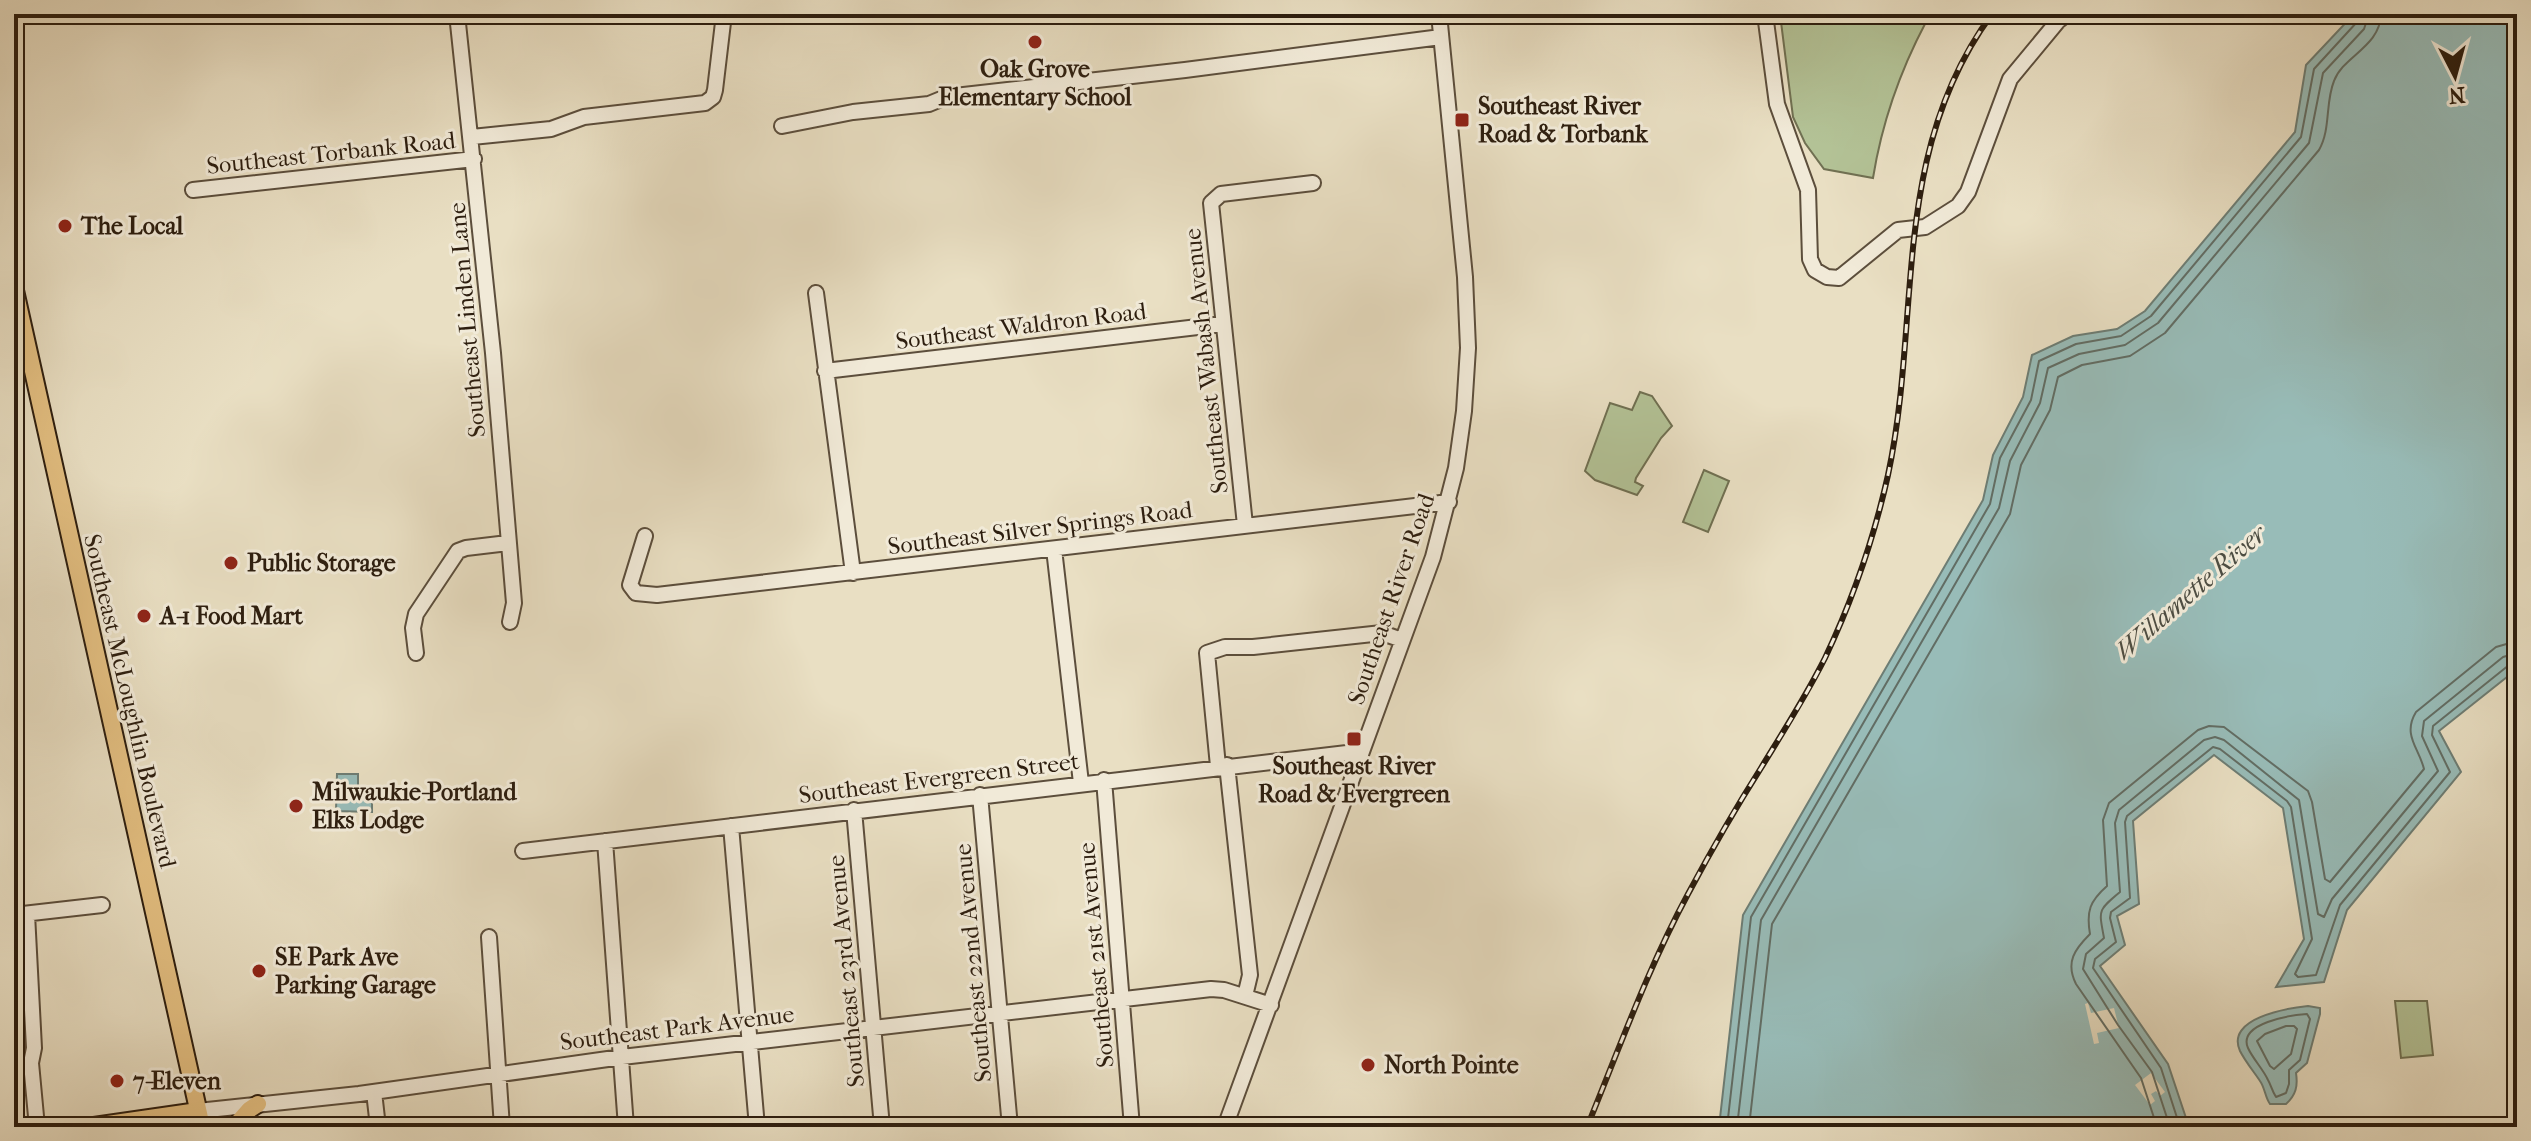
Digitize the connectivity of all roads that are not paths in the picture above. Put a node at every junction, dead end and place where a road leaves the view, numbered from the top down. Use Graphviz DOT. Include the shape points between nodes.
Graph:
graph roads {
  1 [pos="457,14"];
  2 [pos="724,14"];
  3 [pos="1439,14"];
  4 [pos="1765,14"];
  5 [pos="2067,14"];
  6 [pos="1441,37"];
  7 [pos="782,126"];
  8 [pos="472,137"];
  9 [pos="474,159"];
  10 [pos="1313,183"];
  11 [pos="193,190"];
  12 [pos="14,286"];
  13 [pos="816,293"];
  14 [pos="1223,324"];
  15 [pos="825,371"];
  16 [pos="1449,502"];
  17 [pos="1245,525"];
  18 [pos="645,536"];
  19 [pos="508,543"];
  20 [pos="1054,549"];
  21 [pos="853,573"];
  22 [pos="510,622"];
  23 [pos="1402,640"];
  24 [pos="416,653"];
  25 [pos="1360,757"];
  26 [pos="1222,766"];
  27 [pos="1104,780"];
  28 [pos="1081,783"];
  29 [pos="980,795"];
  30 [pos="854,810"];
  31 [pos="731,826"];
  32 [pos="605,841"];
  33 [pos="523,851"];
  34 [pos="102,905"];
  35 [pos="20,914"];
  36 [pos="489,937"];
  37 [pos="1245,996"];
  38 [pos="1122,1000"];
  39 [pos="1271,1005"];
  40 [pos="998,1015"];
  41 [pos="873,1029"];
  42 [pos="750,1044"];
  43 [pos="622,1057"];
  44 [pos="497,1074"];
  45 [pos="374,1092"];
  46 [pos="258,1104"];
  47 [pos="200,1119"];
  48 [pos="159,1122"];
  49 [pos="37,1127"];
  50 [pos="87,1127"];
  51 [pos="234,1127"];
  52 [pos="378,1127"];
  53 [pos="502,1127"];
  54 [pos="626,1127"];
  55 [pos="757,1127"];
  56 [pos="882,1127"];
  57 [pos="1010,1127"];
  58 [pos="1132,1127"];
  59 [pos="1225,1127"];
  1 -- 8 [label="street, Southeast Linden Lane"];
  2 -- 8 [label="street" via="715,90 705,103"];
  3 -- 6 [label="street, Southeast River Road"];
  4 -- 5 [label="street" via="1777,104 1808,190 1810,259 1815,270 1839,278 1898,230 1925,227 1958,206 2010,79"];
  6 -- 7 [label="street" via="946,97"];
  6 -- 16 [label="street, Southeast River Road" via="1468,348"];
  8 -- 9 [label="street, Southeast Linden Lane"];
  9 -- 11 [label="street, Southeast Torbank Road"];
  9 -- 19 [label="street, Southeast Linden Lane"];
  10 -- 14 [label="street, Southeast Wabash Avenue" via="1221,194 1211,203"];
  12 -- 47 [label="main road, Southeast McLoughlin Boulevard"];
  13 -- 15 [label="street"];
  14 -- 15 [label="street, Southeast Waldron Road"];
  14 -- 17 [label="street, Southeast Wabash Avenue"];
  15 -- 21 [label="street"];
  16 -- 17 [label="street, Southeast Silver Springs Road"];
  16 -- 23 [label="street, Southeast River Road"];
  17 -- 20 [label="street, Southeast Silver Springs Road"];
  18 -- 21 [label="street, Southeast Silver Springs Road" via="631,582 636,593"];
  19 -- 22 [label="street, Southeast Linden Lane" via="514,603"];
  19 -- 24 [label="street" via="458,551 416,614"];
  20 -- 21 [label="street, Southeast Silver Springs Road"];
  20 -- 28 [label="street"];
  23 -- 25 [label="street, Southeast River Road"];
  23 -- 26 [label="street" via="1382,633 1207,653"];
  25 -- 26 [label="street, Southeast Evergreen Street" via="1347,753"];
  25 -- 39 [label="street, Southeast River Road"];
  26 -- 27 [label="street, Southeast Evergreen Street"];
  26 -- 37 [label="street" via="1250,975"];
  27 -- 28 [label="street, Southeast Evergreen Street"];
  27 -- 38 [label="street, Southeast 21st Avenue"];
  28 -- 29 [label="street, Southeast Evergreen Street"];
  29 -- 30 [label="street, Southeast Evergreen Street"];
  29 -- 40 [label="street, Southeast 22nd Avenue"];
  30 -- 31 [label="street, Southeast Evergreen Street"];
  30 -- 41 [label="street, Southeast 23rd Avenue"];
  31 -- 32 [label="street, Southeast Evergreen Street"];
  31 -- 42 [label="street"];
  32 -- 33 [label="street, Southeast Evergreen Street"];
  32 -- 43 [label="street"];
  34 -- 35 [label="street"];
  35 -- 49 [label="street"];
  36 -- 44 [label="street"];
  37 -- 38 [label="street, Southeast Park Avenue" via="1211,989"];
  37 -- 39 [label="street, Southeast Park Avenue"];
  38 -- 40 [label="street, Southeast Park Avenue"];
  38 -- 58 [label="street, Southeast 21st Avenue"];
  39 -- 59 [label="street, Southeast River Road"];
  40 -- 41 [label="street, Southeast Park Avenue"];
  40 -- 57 [label="street, Southeast 22nd Avenue"];
  41 -- 42 [label="street, Southeast Park Avenue"];
  41 -- 56 [label="street, Southeast 23rd Avenue"];
  42 -- 43 [label="street, Southeast Park Avenue"];
  42 -- 55 [label="street"];
  43 -- 44 [label="street, Southeast Park Avenue"];
  43 -- 54 [label="street"];
  44 -- 45 [label="street, Southeast Park Avenue"];
  44 -- 53 [label="street"];
  45 -- 46 [label="street, Southeast Park Avenue"];
  45 -- 52 [label="street"];
  46 -- 47 [label="street, Southeast Park Avenue"];
  46 -- 51 [label="main road"];
  47 -- 48 [label="main road, Southeast Park Avenue"];
  48 -- 50 [label="main road, Southeast Park Avenue"];
}
